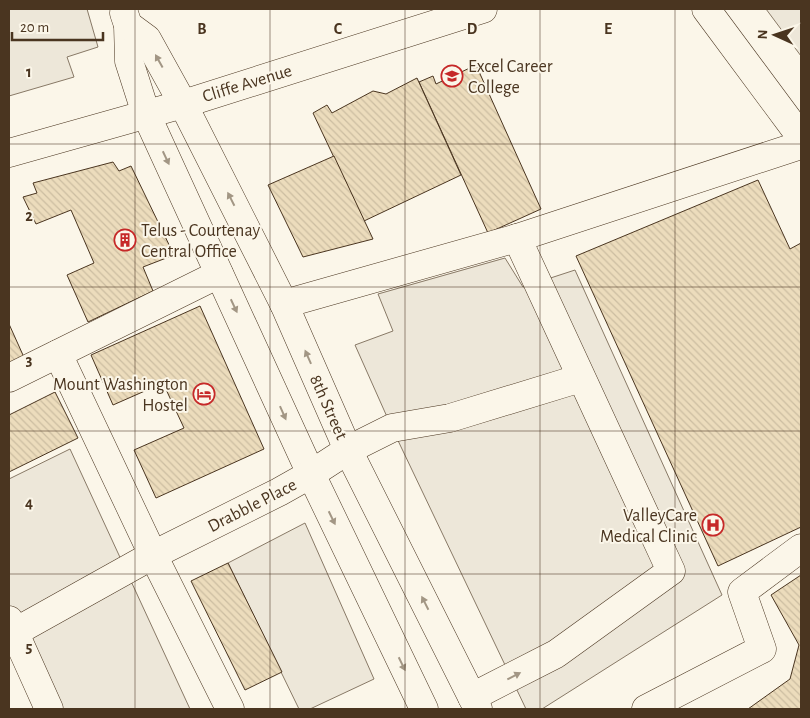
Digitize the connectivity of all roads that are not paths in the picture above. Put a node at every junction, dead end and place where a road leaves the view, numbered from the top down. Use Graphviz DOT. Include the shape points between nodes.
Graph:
graph roads {
  1 [pos="483,9"];
  2 [pos="706,9"];
  3 [pos="126,17"];
  4 [pos="183,104"];
  5 [pos="146,114"];
  6 [pos="801,137"];
  7 [pos="801,145"];
  8 [pos="9,153"];
  9 [pos="517,238"];
  10 [pos="219,274"];
  11 [pos="284,304"];
  12 [pos="58,354"];
  13 [pos="9,378"];
  14 [pos="581,378"];
  15 [pos="348,450"];
  16 [pos="311,474"];
  17 [pos="801,548"];
  18 [pos="152,555"];
  19 [pos="12,626"];
  20 [pos="475,703"];
  21 [pos="49,709"];
  22 [pos="230,709"];
  23 [pos="424,709"];
  24 [pos="646,709"];
  1 -- 4 [label="street, Cliffe Avenue"];
  2 -- 6 [label="street"];
  4 -- 3 [label="street, 8th Street, one-way" via="147,39"];
  3 -- 5 [label="street" via="129,61"];
  4 -- 5 [label="street, Cliffe Avenue"];
  11 -- 4 [label="street, 8th Street, one-way"];
  5 -- 8 [label="street, Cliffe Avenue"];
  5 -- 10 [label="street, one-way"];
  7 -- 9 [label="street"];
  9 -- 11 [label="street"];
  9 -- 14 [label="street"];
  10 -- 12 [label="street"];
  10 -- 16 [label="street, one-way"];
  15 -- 11 [label="street, 8th Street, one-way"];
  12 -- 13 [label="street"];
  12 -- 18 [label="street"];
  14 -- 15 [label="street, Drabble Place" via="450,418 392,428"];
  20 -- 14 [label="street, one-way" via="556,654 671,571"];
  15 -- 16 [label="street, Drabble Place"];
  20 -- 15 [label="street, 8th Street, one-way"];
  16 -- 18 [label="street, Drabble Place"];
  16 -- 23 [label="street, one-way"];
  17 -- 24 [label="street" via="742,592 762,649"];
  18 -- 19 [label="street, Drabble Place"];
  18 -- 22 [label="street"];
  19 -- 21 [label="street"];
}
